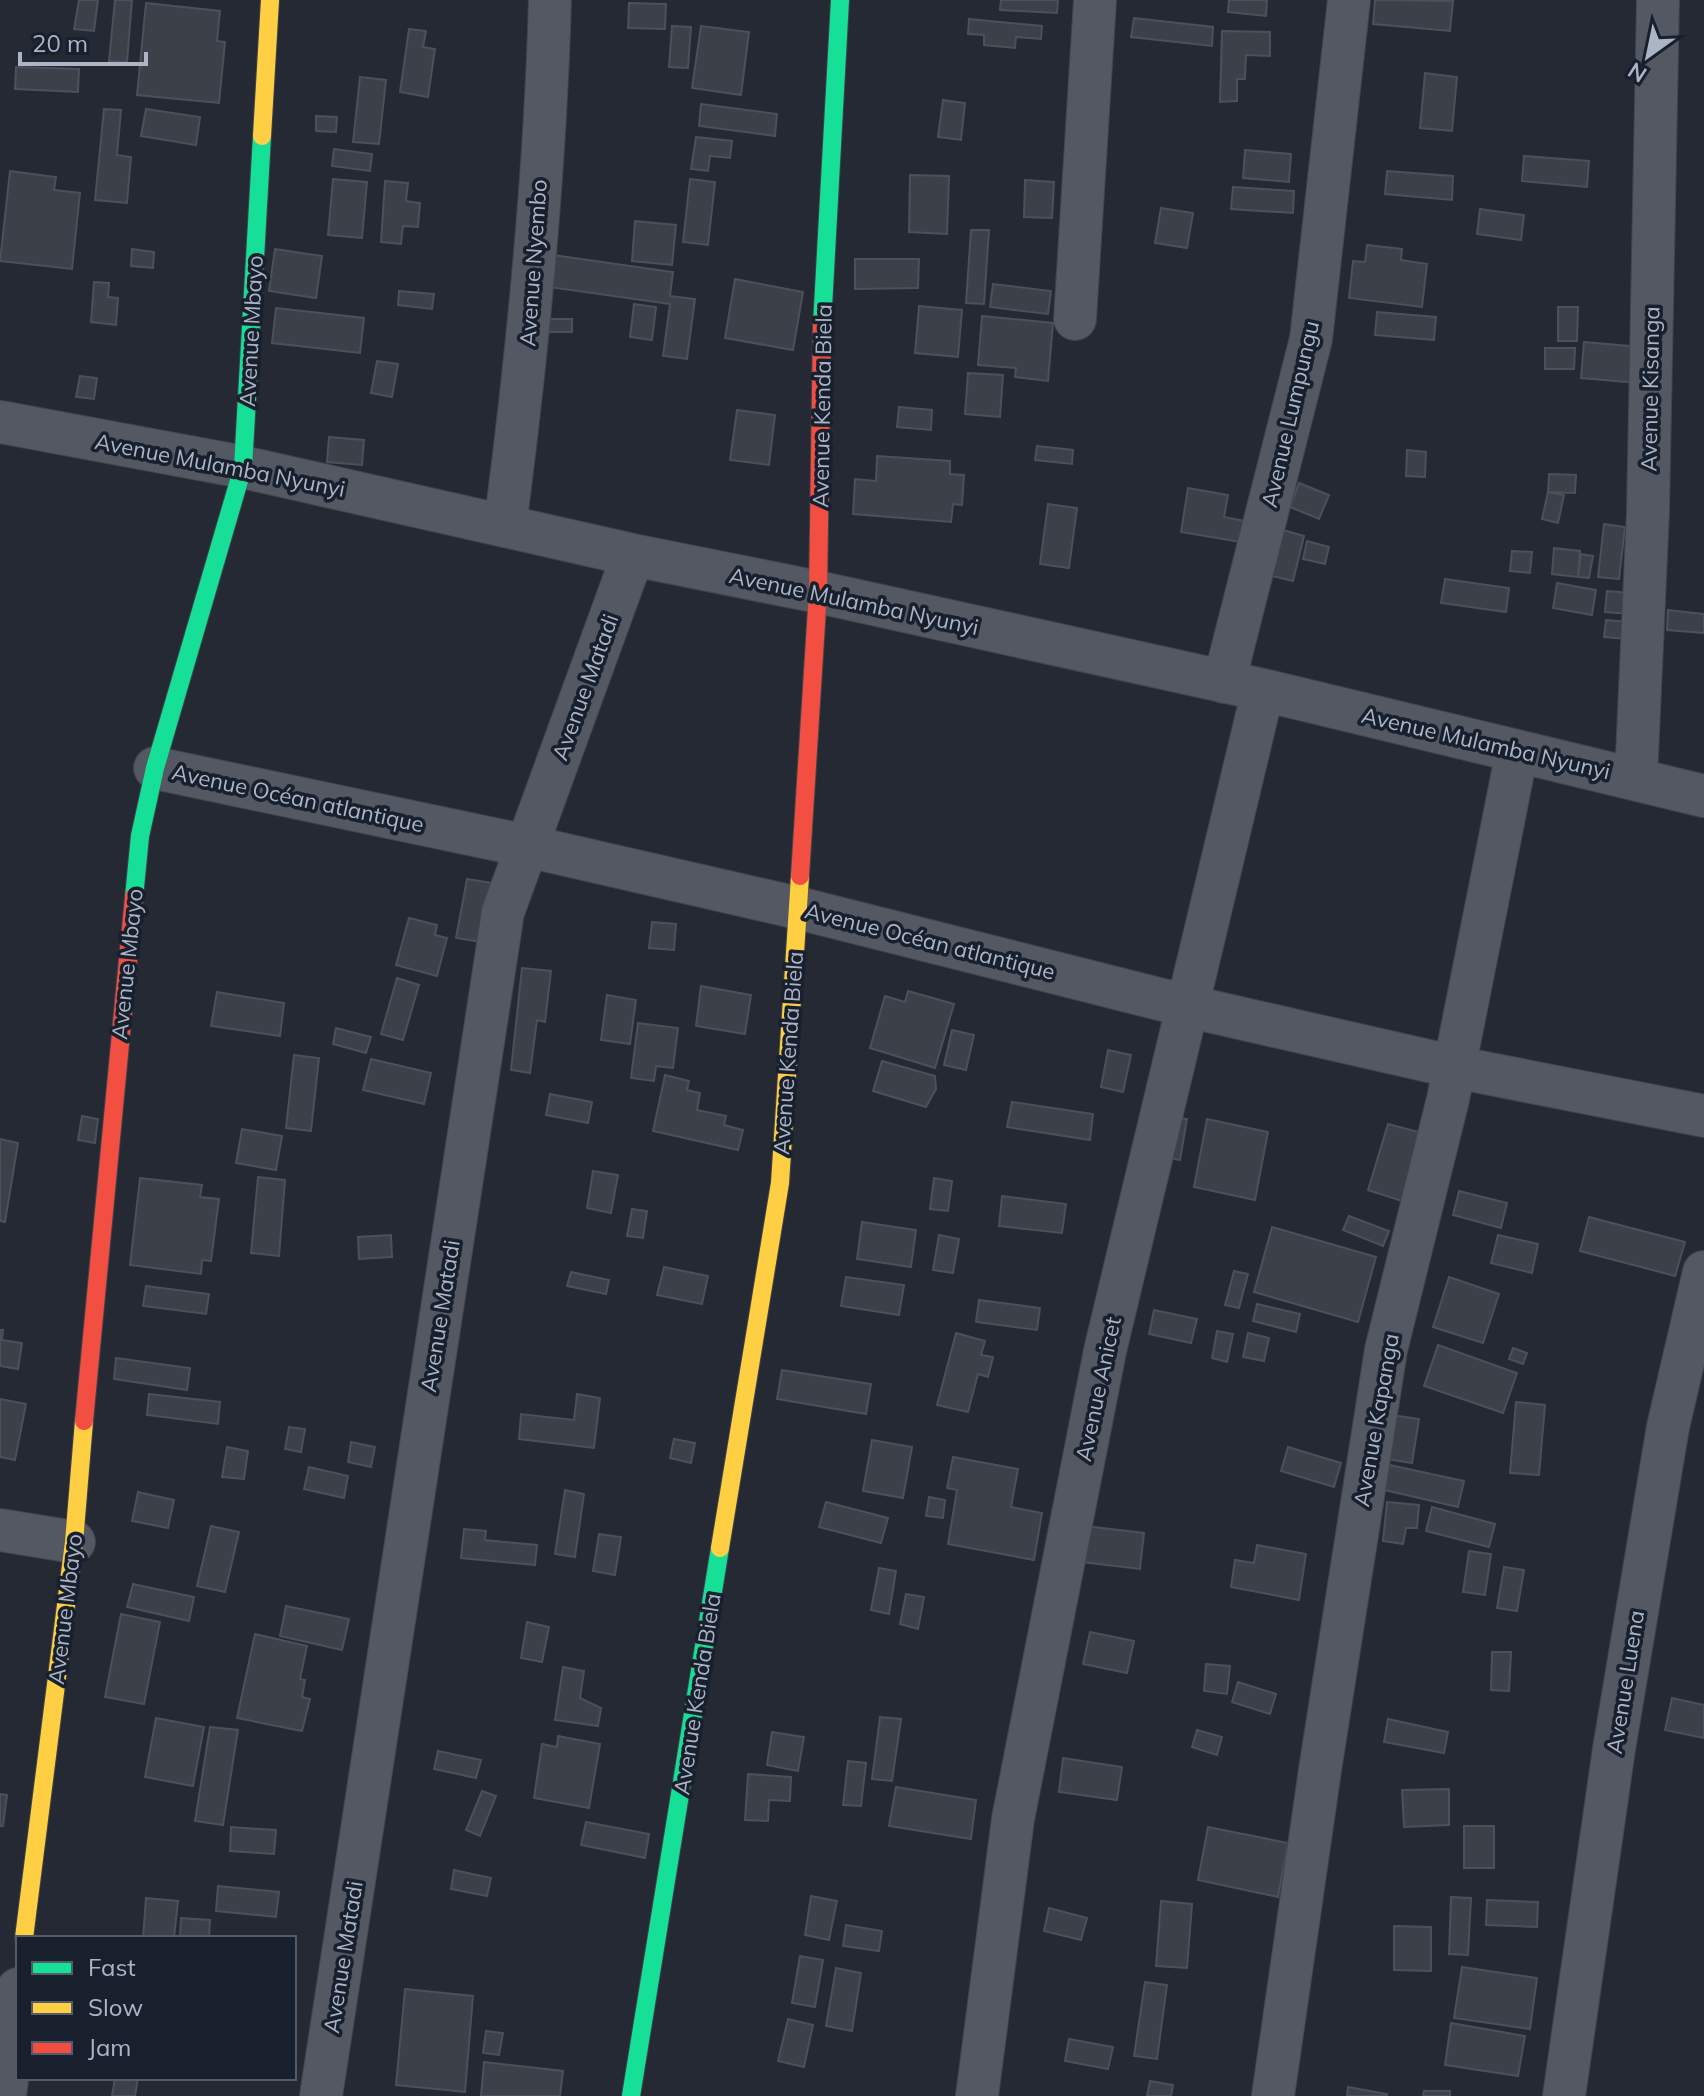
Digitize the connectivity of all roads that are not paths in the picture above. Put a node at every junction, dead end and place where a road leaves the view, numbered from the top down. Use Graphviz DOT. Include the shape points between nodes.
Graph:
graph roads {
  1 [pos="270,0"];
  2 [pos="550,0"];
  3 [pos="840,0"];
  4 [pos="1095,0"];
  5 [pos="1349,0"];
  6 [pos="1658,0"];
  7 [pos="1075,319"];
  8 [pos="0,422"];
  9 [pos="243,467"];
  10 [pos="505,526"];
  11 [pos="633,555"];
  12 [pos="818,592"];
  13 [pos="1243,686"];
  14 [pos="1517,752"];
  15 [pos="155,768"];
  16 [pos="1636,778"];
  17 [pos="1704,796"];
  18 [pos="527,846"];
  19 [pos="798,908"];
  20 [pos="1187,1006"];
  21 [pos="1455,1067"];
  22 [pos="1704,1116"];
  23 [pos="1704,1272"];
  24 [pos="1686,1432"];
  25 [pos="0,1530"];
  26 [pos="74,1542"];
  27 [pos="24,1936"];
  28 [pos="16,2005"];
  29 [pos="5,2096"];
  30 [pos="321,2096"];
  31 [pos="631,2096"];
  32 [pos="977,2096"];
  33 [pos="1273,2096"];
  34 [pos="1564,2096"];
  1 -- 9 [label="street, Avenue Mbayo"];
  2 -- 10 [label="street, Avenue Nyembo" via="531,308"];
  3 -- 12 [label="street, Avenue Kenda Biela" via="822,333"];
  4 -- 7 [label="street"];
  5 -- 13 [label="street, Avenue Lumpungu" via="1311,339"];
  6 -- 16 [label="street, Avenue Kisanga" via="1648,511"];
  8 -- 9 [label="street, Avenue Mulamba Nyunyi"];
  9 -- 10 [label="street, Avenue Mulamba Nyunyi"];
  9 -- 15 [label="street, Avenue Mbayo"];
  10 -- 11 [label="street, Avenue Mulamba Nyunyi"];
  11 -- 12 [label="street, Avenue Mulamba Nyunyi"];
  11 -- 18 [label="street, Avenue Matadi"];
  12 -- 13 [label="street, Avenue Mulamba Nyunyi"];
  12 -- 19 [label="street, Avenue Kenda Biela"];
  13 -- 14 [label="street, Avenue Mulamba Nyunyi"];
  13 -- 20 [label="street, Avenue Anicet"];
  14 -- 16 [label="street, Avenue Mulamba Nyunyi"];
  14 -- 21 [label="street, Avenue Kapanga"];
  15 -- 18 [label="street, Avenue Océan atlantique"];
  15 -- 26 [label="street, Avenue Mbayo" via="140,836"];
  16 -- 17 [label="street, Avenue Mulamba Nyunyi"];
  18 -- 19 [label="street, Avenue Océan atlantique"];
  18 -- 30 [label="street, Avenue Matadi" via="503,912"];
  19 -- 20 [label="street, Avenue Océan atlantique"];
  19 -- 31 [label="street, Avenue Kenda Biela" via="780,1183"];
  20 -- 21 [label="street, Avenue Océan atlantique"];
  20 -- 32 [label="street, Avenue Anicet" via="1105,1351 1019,1788"];
  21 -- 22 [label="street, Avenue Océan atlantique"];
  21 -- 33 [label="street, Avenue Kapanga" via="1386,1350"];
  23 -- 24 [label="street, Avenue Luena"];
  24 -- 34 [label="street, Avenue Luena" via="1614,1749"];
  25 -- 26 [label="street"];
  26 -- 27 [label="street, Avenue Mbayo"];
  28 -- 29 [label="street"];
}
